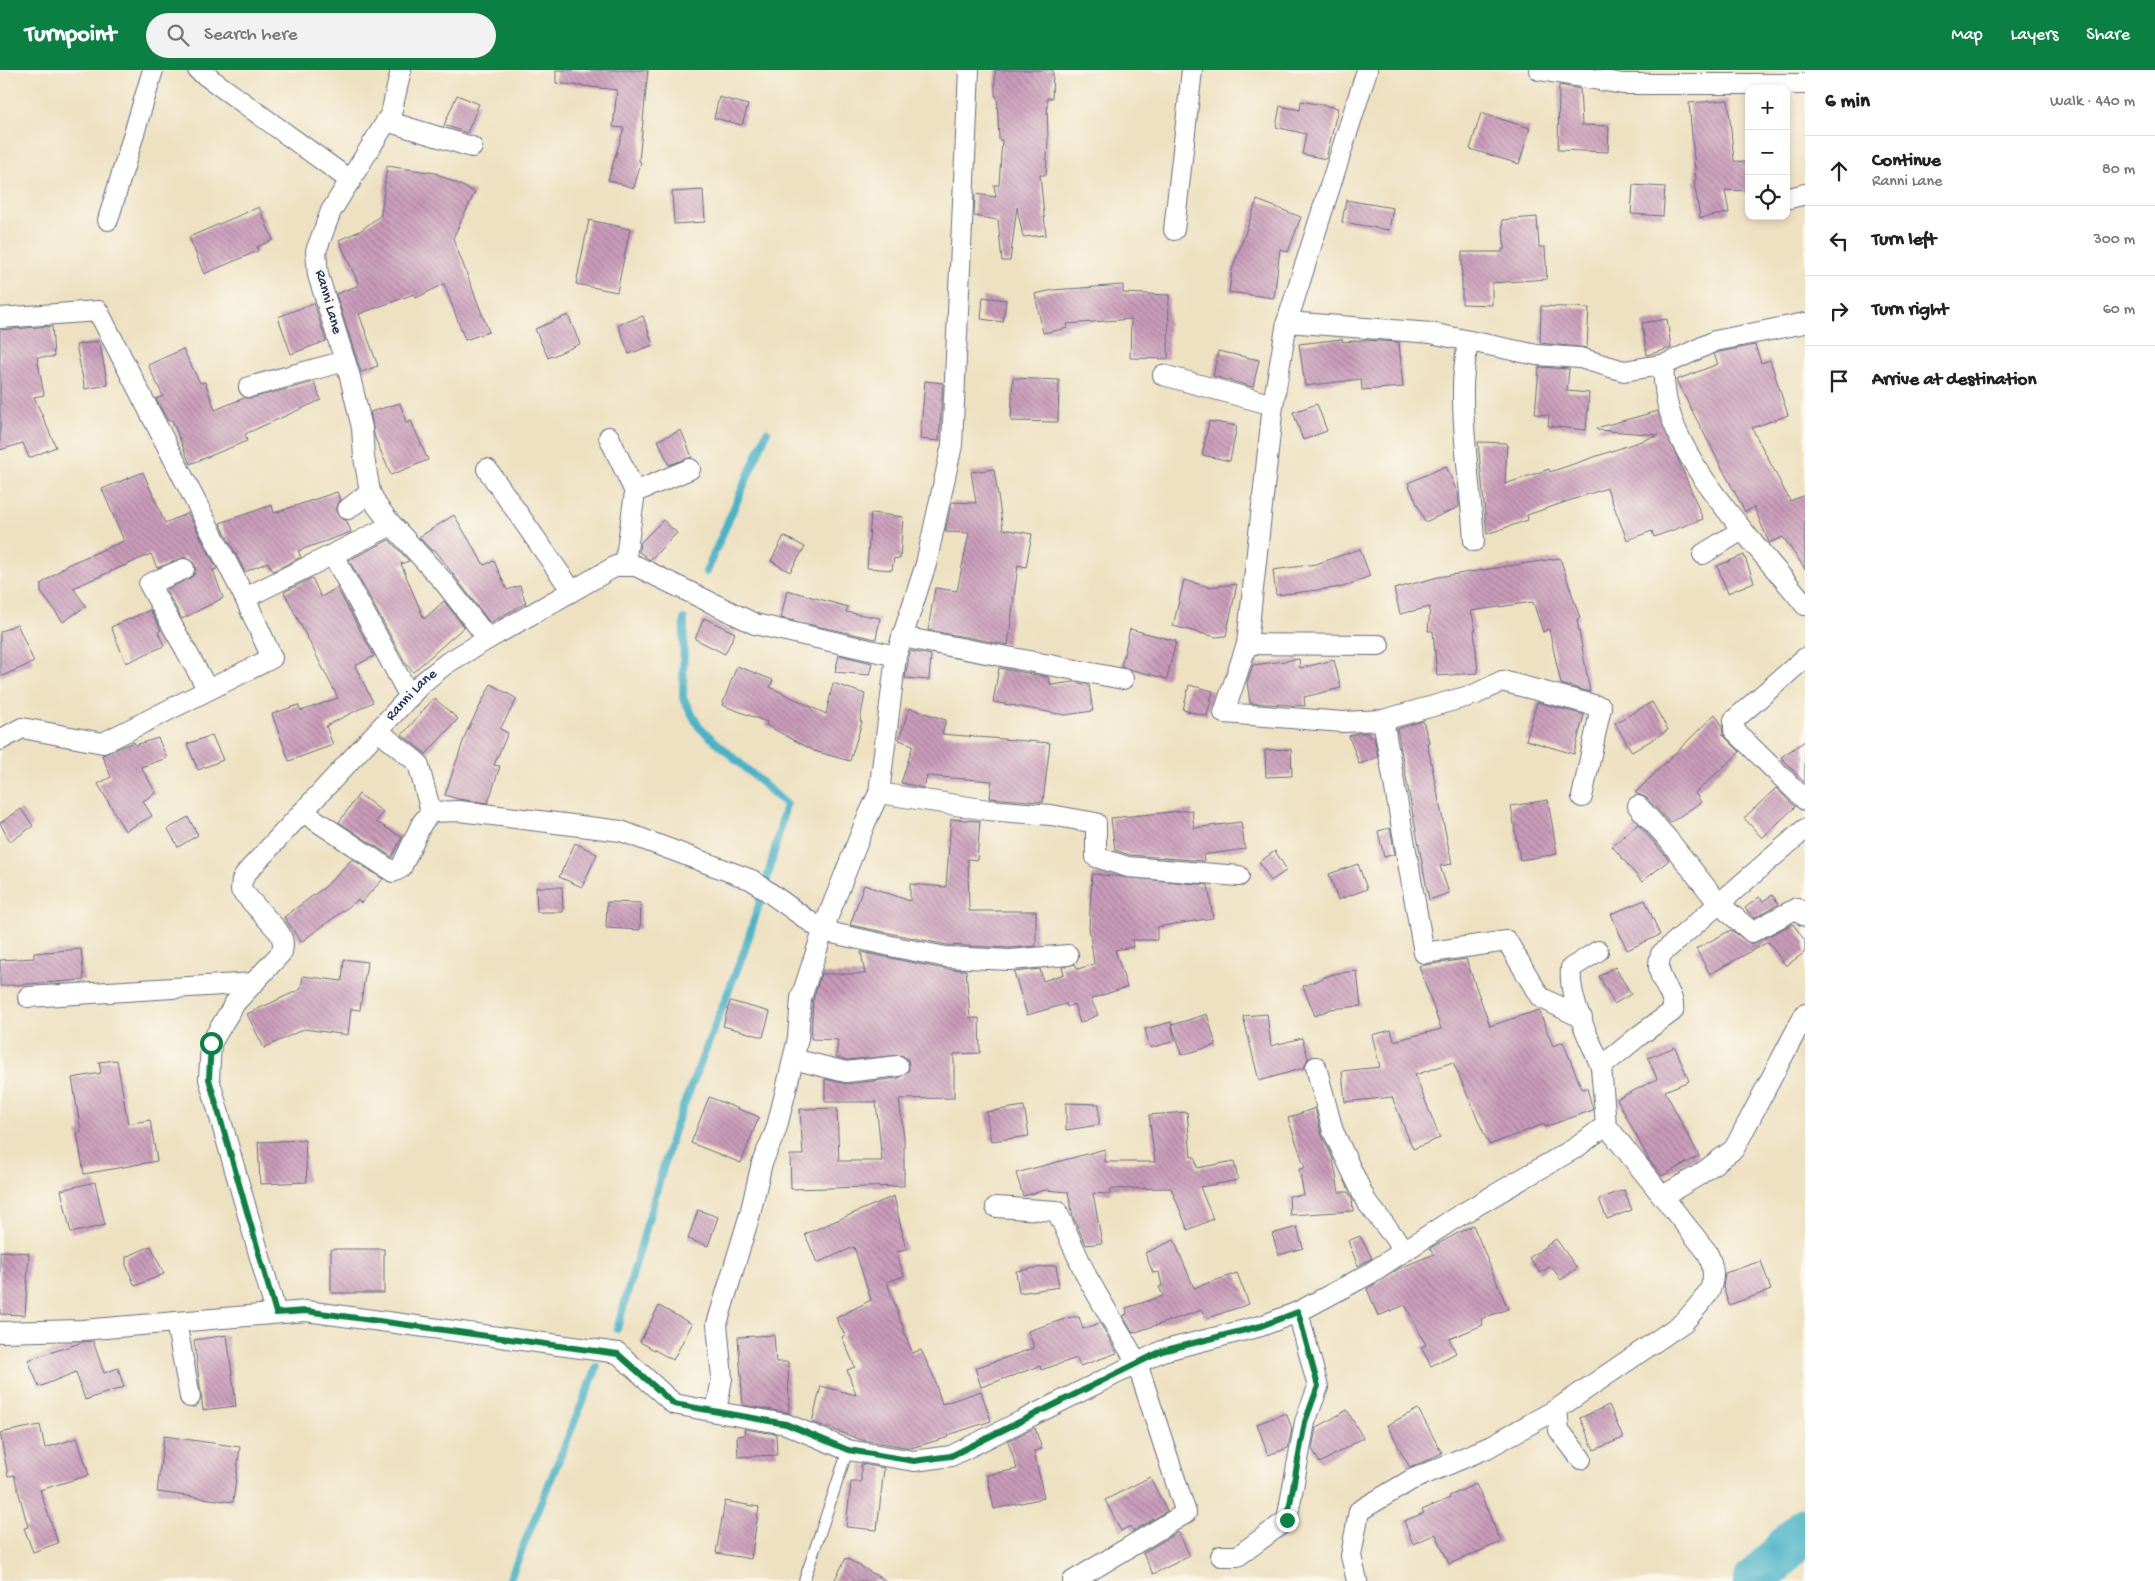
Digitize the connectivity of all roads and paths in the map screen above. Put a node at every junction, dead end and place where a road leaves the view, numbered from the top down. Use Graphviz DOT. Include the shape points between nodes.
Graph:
graph roads {
  1 [pos="153,70"];
  2 [pos="198,70"];
  3 [pos="400,70"];
  4 [pos="969,70"];
  5 [pos="1192,70"];
  6 [pos="1367,70"];
  7 [pos="1539,70"];
  8 [pos="1805,84"];
  9 [pos="386,121"];
  10 [pos="472,147"];
  11 [pos="351,182"];
  12 [pos="1805,194"];
  13 [pos="1790,198"];
  14 [pos="108,220"];
  15 [pos="1174,230"];
  16 [pos="0,318"];
  17 [pos="1287,322"];
  18 [pos="1805,323"];
  19 [pos="1468,341"];
  20 [pos="345,361"];
  21 [pos="1666,364"];
  22 [pos="1163,374"];
  23 [pos="250,386"];
  24 [pos="1273,405"];
  25 [pos="609,437"];
  26 [pos="487,469"];
  27 [pos="690,469"];
  28 [pos="370,492"];
  29 [pos="635,492"];
  30 [pos="348,509"];
  31 [pos="392,525"];
  32 [pos="1742,530"];
  33 [pos="1474,541"];
  34 [pos="1703,554"];
  35 [pos="333,555"];
  36 [pos="625,564"];
  37 [pos="184,569"];
  38 [pos="572,591"];
  39 [pos="245,598"];
  40 [pos="1805,604"];
  41 [pos="488,640"];
  42 [pos="1247,644"];
  43 [pos="1379,645"];
  44 [pos="899,646"];
  45 [pos="1805,658"];
  46 [pos="1123,679"];
  47 [pos="208,690"];
  48 [pos="410,698"];
  49 [pos="1383,720"];
  50 [pos="378,731"];
  51 [pos="0,740"];
  52 [pos="879,793"];
  53 [pos="1582,797"];
  54 [pos="1805,800"];
  55 [pos="1638,806"];
  56 [pos="303,812"];
  57 [pos="431,812"];
  58 [pos="1805,829"];
  59 [pos="1239,876"];
  60 [pos="1719,904"];
  61 [pos="1805,916"];
  62 [pos="823,931"];
  63 [pos="1598,951"];
  64 [pos="1068,955"];
  65 [pos="254,983"];
  66 [pos="28,997"];
  67 [pos="1805,1014"];
  68 [pos="1582,1018"];
  69 [pos="793,1059"];
  70 [pos="898,1066"];
  71 [pos="1602,1067"];
  72 [pos="1316,1068"];
  73 [pos="1606,1125"];
  74 [pos="1662,1196"];
  75 [pos="996,1207"];
  76 [pos="1405,1251"];
  77 [pos="1298,1312"];
  78 [pos="276,1313"];
  79 [pos="176,1322"];
  80 [pos="0,1332"];
  81 [pos="1137,1363"];
  82 [pos="190,1397"];
  83 [pos="1557,1409"];
  84 [pos="716,1412"];
  85 [pos="848,1450"];
  86 [pos="1581,1459"];
  87 [pos="1221,1556"];
  88 [pos="804,1581"];
  89 [pos="1073,1581"];
  90 [pos="1357,1581"];
  1 -- 14 [label="street"];
  2 -- 11 [label="street"];
  3 -- 9 [label="street, Ranni Lane"];
  4 -- 44 [label="street" via="952,445 926,564"];
  5 -- 15 [label="street"];
  6 -- 17 [label="street"];
  7 -- 8 [label="street" via="1623,84"];
  9 -- 10 [label="street"];
  9 -- 11 [label="street, Ranni Lane"];
  11 -- 20 [label="street, Ranni Lane" via="331,211 316,251 318,275"];
  12 -- 13 [label="street"];
  16 -- 39 [label="street" via="98,311"];
  17 -- 19 [label="street" via="1431,333"];
  17 -- 24 [label="street"];
  18 -- 21 [label="street" via="1715,341"];
  19 -- 21 [label="street" via="1538,356 1580,358 1624,371"];
  19 -- 33 [label="street" via="1462,385 1463,420"];
  20 -- 23 [label="street"];
  20 -- 28 [label="street, Ranni Lane" via="362,428"];
  21 -- 32 [label="street" via="1662,373 1666,407 1679,441"];
  22 -- 24 [label="street"];
  24 -- 42 [label="street"];
  25 -- 29 [label="street"];
  26 -- 38 [label="street"];
  27 -- 29 [label="street"];
  28 -- 30 [label="street"];
  28 -- 31 [label="street, Ranni Lane"];
  29 -- 36 [label="street"];
  31 -- 35 [label="street"];
  31 -- 41 [label="street, Ranni Lane" via="444,582"];
  32 -- 34 [label="street"];
  32 -- 40 [label="street"];
  35 -- 39 [label="street"];
  35 -- 48 [label="street"];
  36 -- 38 [label="street"];
  36 -- 44 [label="street" via="636,566 755,624"];
  37 -- 47 [label="street" via="150,584"];
  38 -- 41 [label="street"];
  39 -- 47 [label="street" via="272,658"];
  41 -- 48 [label="street, Ranni Lane" via="447,663 422,683"];
  42 -- 43 [label="street"];
  42 -- 49 [label="street" via="1224,713 1343,722"];
  44 -- 46 [label="street"];
  44 -- 52 [label="street"];
  45 -- 54 [label="street" via="1734,720 1734,730"];
  47 -- 51 [label="street" via="103,743 22,728"];
  48 -- 50 [label="street, Ranni Lane"];
  49 -- 53 [label="street" via="1476,694 1502,681 1601,708"];
  49 -- 68 [label="street" via="1424,953 1507,941 1540,997"];
  50 -- 56 [label="street, Ranni Lane"];
  50 -- 57 [label="street" via="418,763"];
  52 -- 59 [label="street" via="1096,823 1096,857 1128,868"];
  52 -- 62 [label="street"];
  55 -- 60 [label="street"];
  56 -- 57 [label="street" via="393,872 401,868"];
  56 -- 65 [label="street, Ranni Lane" via="242,880 241,890 283,938 282,952"];
  57 -- 62 [label="street" via="459,810 621,831 752,880"];
  58 -- 60 [label="street"];
  60 -- 61 [label="street" via="1752,932 1797,908"];
  60 -- 71 [label="street" via="1661,954 1659,972 1674,1011"];
  62 -- 64 [label="street" via="946,957 1010,960"];
  62 -- 69 [label="street" via="801,998"];
  63 -- 68 [label="street" via="1571,968 1571,990"];
  65 -- 66 [label="street"];
  65 -- 78 [label="street, Ranni Lane" via="236,1003 211,1043 209,1079"];
  67 -- 74 [label="street" via="1734,1149 1700,1175"];
  68 -- 71 [label="street"];
  69 -- 70 [label="street" via="846,1072"];
  69 -- 84 [label="street" via="776,1130 762,1163 748,1224 717,1324 722,1378"];
  71 -- 73 [label="street"];
  72 -- 76 [label="street" via="1333,1131 1362,1192"];
  73 -- 74 [label="street"];
  73 -- 76 [label="street" via="1577,1147"];
  74 -- 83 [label="street" via="1707,1252 1714,1268 1714,1282 1684,1322"];
  75 -- 81 [label="street" via="1057,1211 1087,1277"];
  76 -- 77 [label="street" via="1370,1274"];
  77 -- 81 [label="street" via="1261,1326 1162,1351"];
  77 -- 87 [label="street" via="1318,1386 1305,1422 1287,1520 1238,1556"];
  78 -- 79 [label="street"];
  78 -- 84 [label="street" via="306,1311 618,1354 674,1404"];
  79 -- 80 [label="street" via="82,1330"];
  79 -- 82 [label="street"];
  81 -- 85 [label="street" via="951,1456 914,1461"];
  81 -- 89 [label="street" via="1186,1513"];
  83 -- 86 [label="street" via="1558,1430"];
  83 -- 90 [label="street" via="1487,1448 1412,1480 1359,1511 1351,1556"];
  84 -- 85 [label="street" via="786,1424"];
  85 -- 88 [label="lane"];
}
